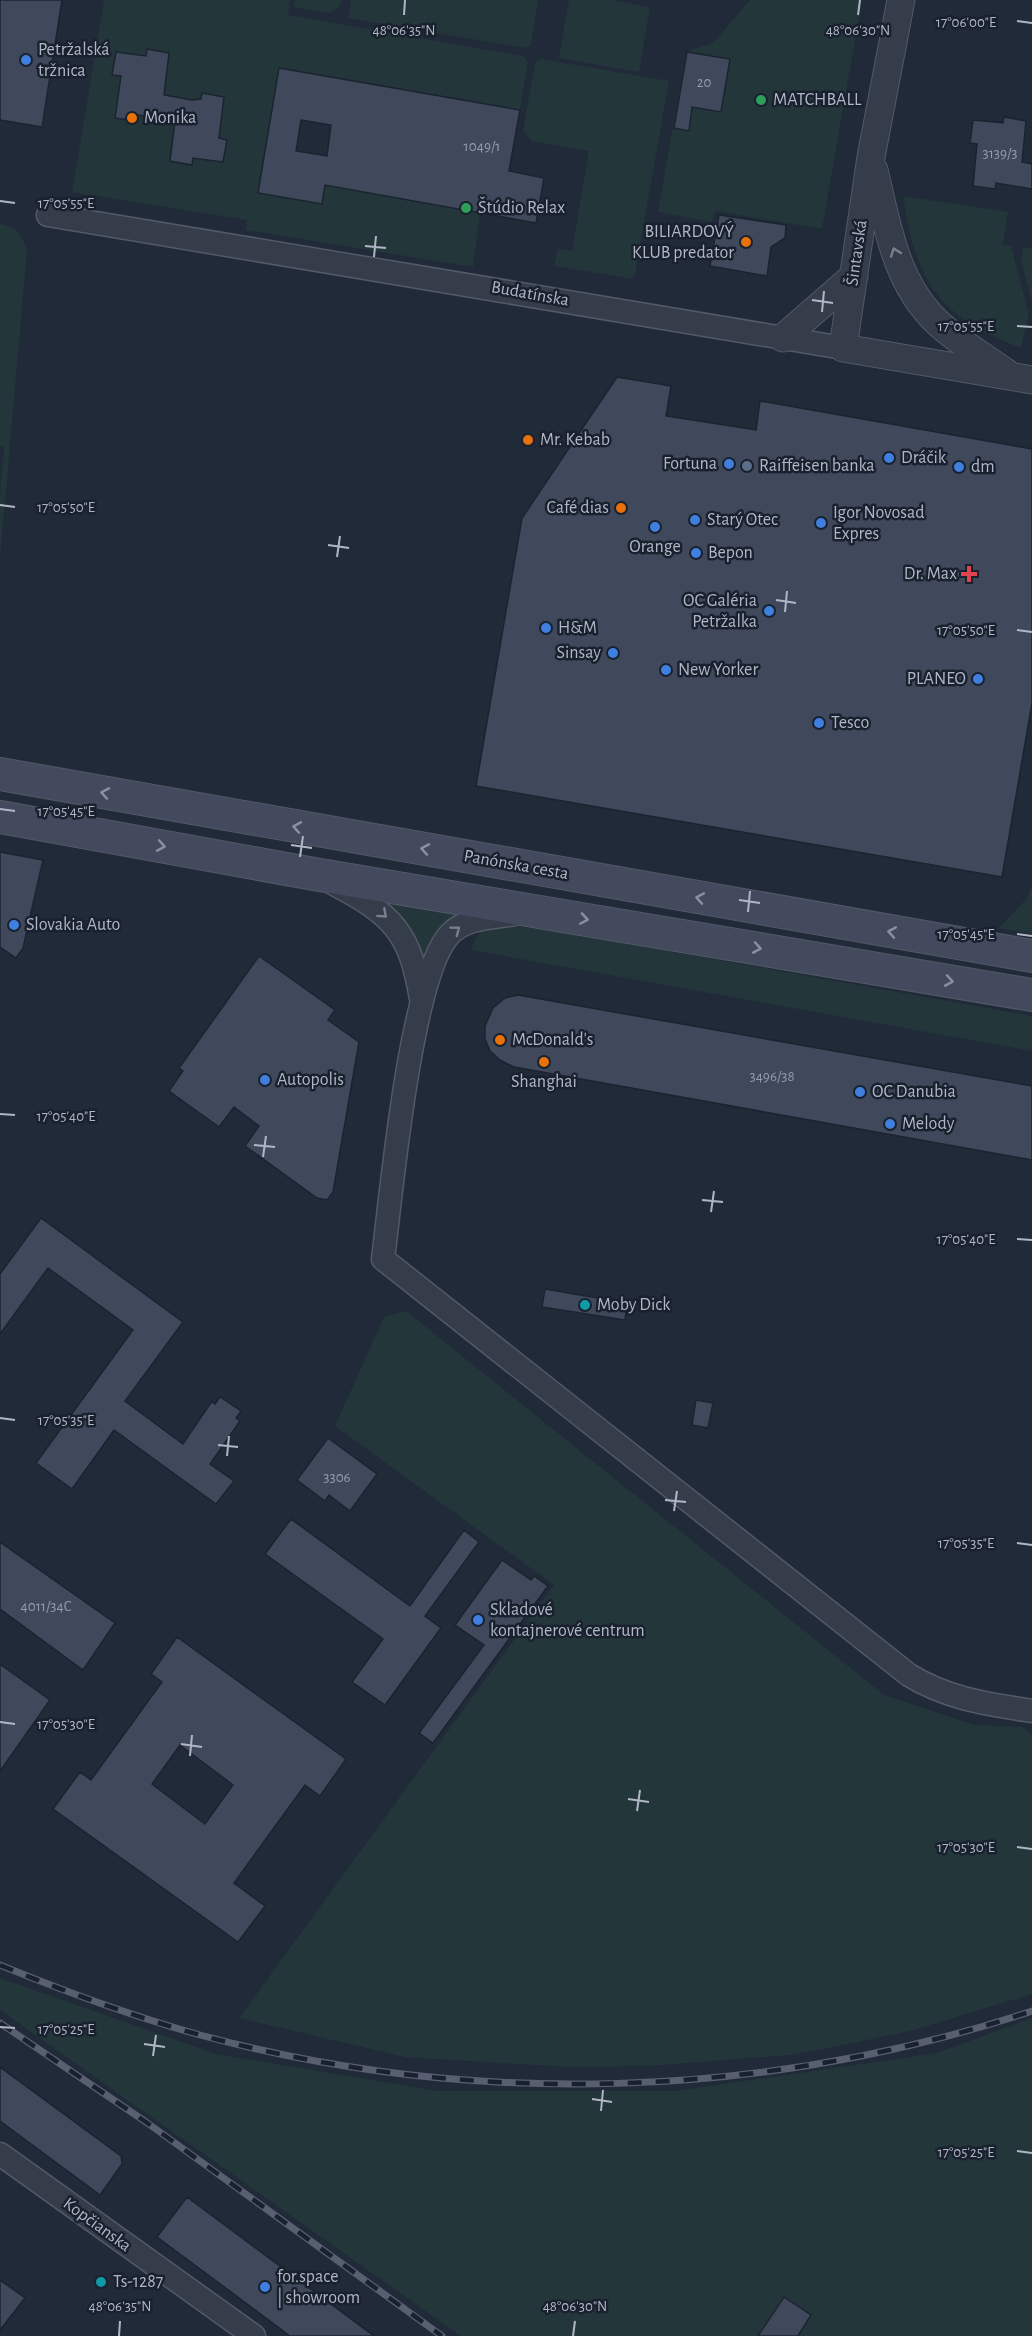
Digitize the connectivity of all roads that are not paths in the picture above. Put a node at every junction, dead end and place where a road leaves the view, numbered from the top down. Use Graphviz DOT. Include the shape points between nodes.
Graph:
graph roads {
  1 [pos="901,0"];
  2 [pos="871,157"];
  3 [pos="48,214"];
  4 [pos="854,276"];
  5 [pos="921,304"];
  6 [pos="783,338"];
  7 [pos="843,348"];
  8 [pos="1022,379"];
  9 [pos="0,774"];
  10 [pos="0,817"];
  11 [pos="314,874"];
  12 [pos="531,910"];
  13 [pos="1032,956"];
  14 [pos="1032,996"];
  15 [pos="421,1000"];
  16 [pos="1032,1711"];
  17 [pos="0,2154"];
  18 [pos="254,2336"];
  1 -- 2 [label="street, Šintavská"];
  2 -- 4 [label="street, Šintavská"];
  5 -- 2 [label="street, Šintavská, one-way" via="893,248"];
  3 -- 6 [label="street, Budatínska"];
  4 -- 6 [label="street"];
  4 -- 7 [label="street, Šintavská"];
  5 -- 8 [label="street, Budatínska" via="950,333"];
  6 -- 7 [label="street, Budatínska"];
  7 -- 8 [label="street, Budatínska"];
  13 -- 9 [label="main road, Panónska cesta, one-way"];
  10 -- 11 [label="main road, one-way"];
  11 -- 12 [label="main road"];
  11 -- 15 [label="street, one-way" via="367,902 394,925 414,962"];
  12 -- 14 [label="main road, one-way"];
  15 -- 12 [label="street, one-way" via="440,947 454,930 478,919"];
  15 -- 16 [label="street" via="382,1259 909,1675 957,1697"];
  17 -- 18 [label="street, Kopčianska"];
}
